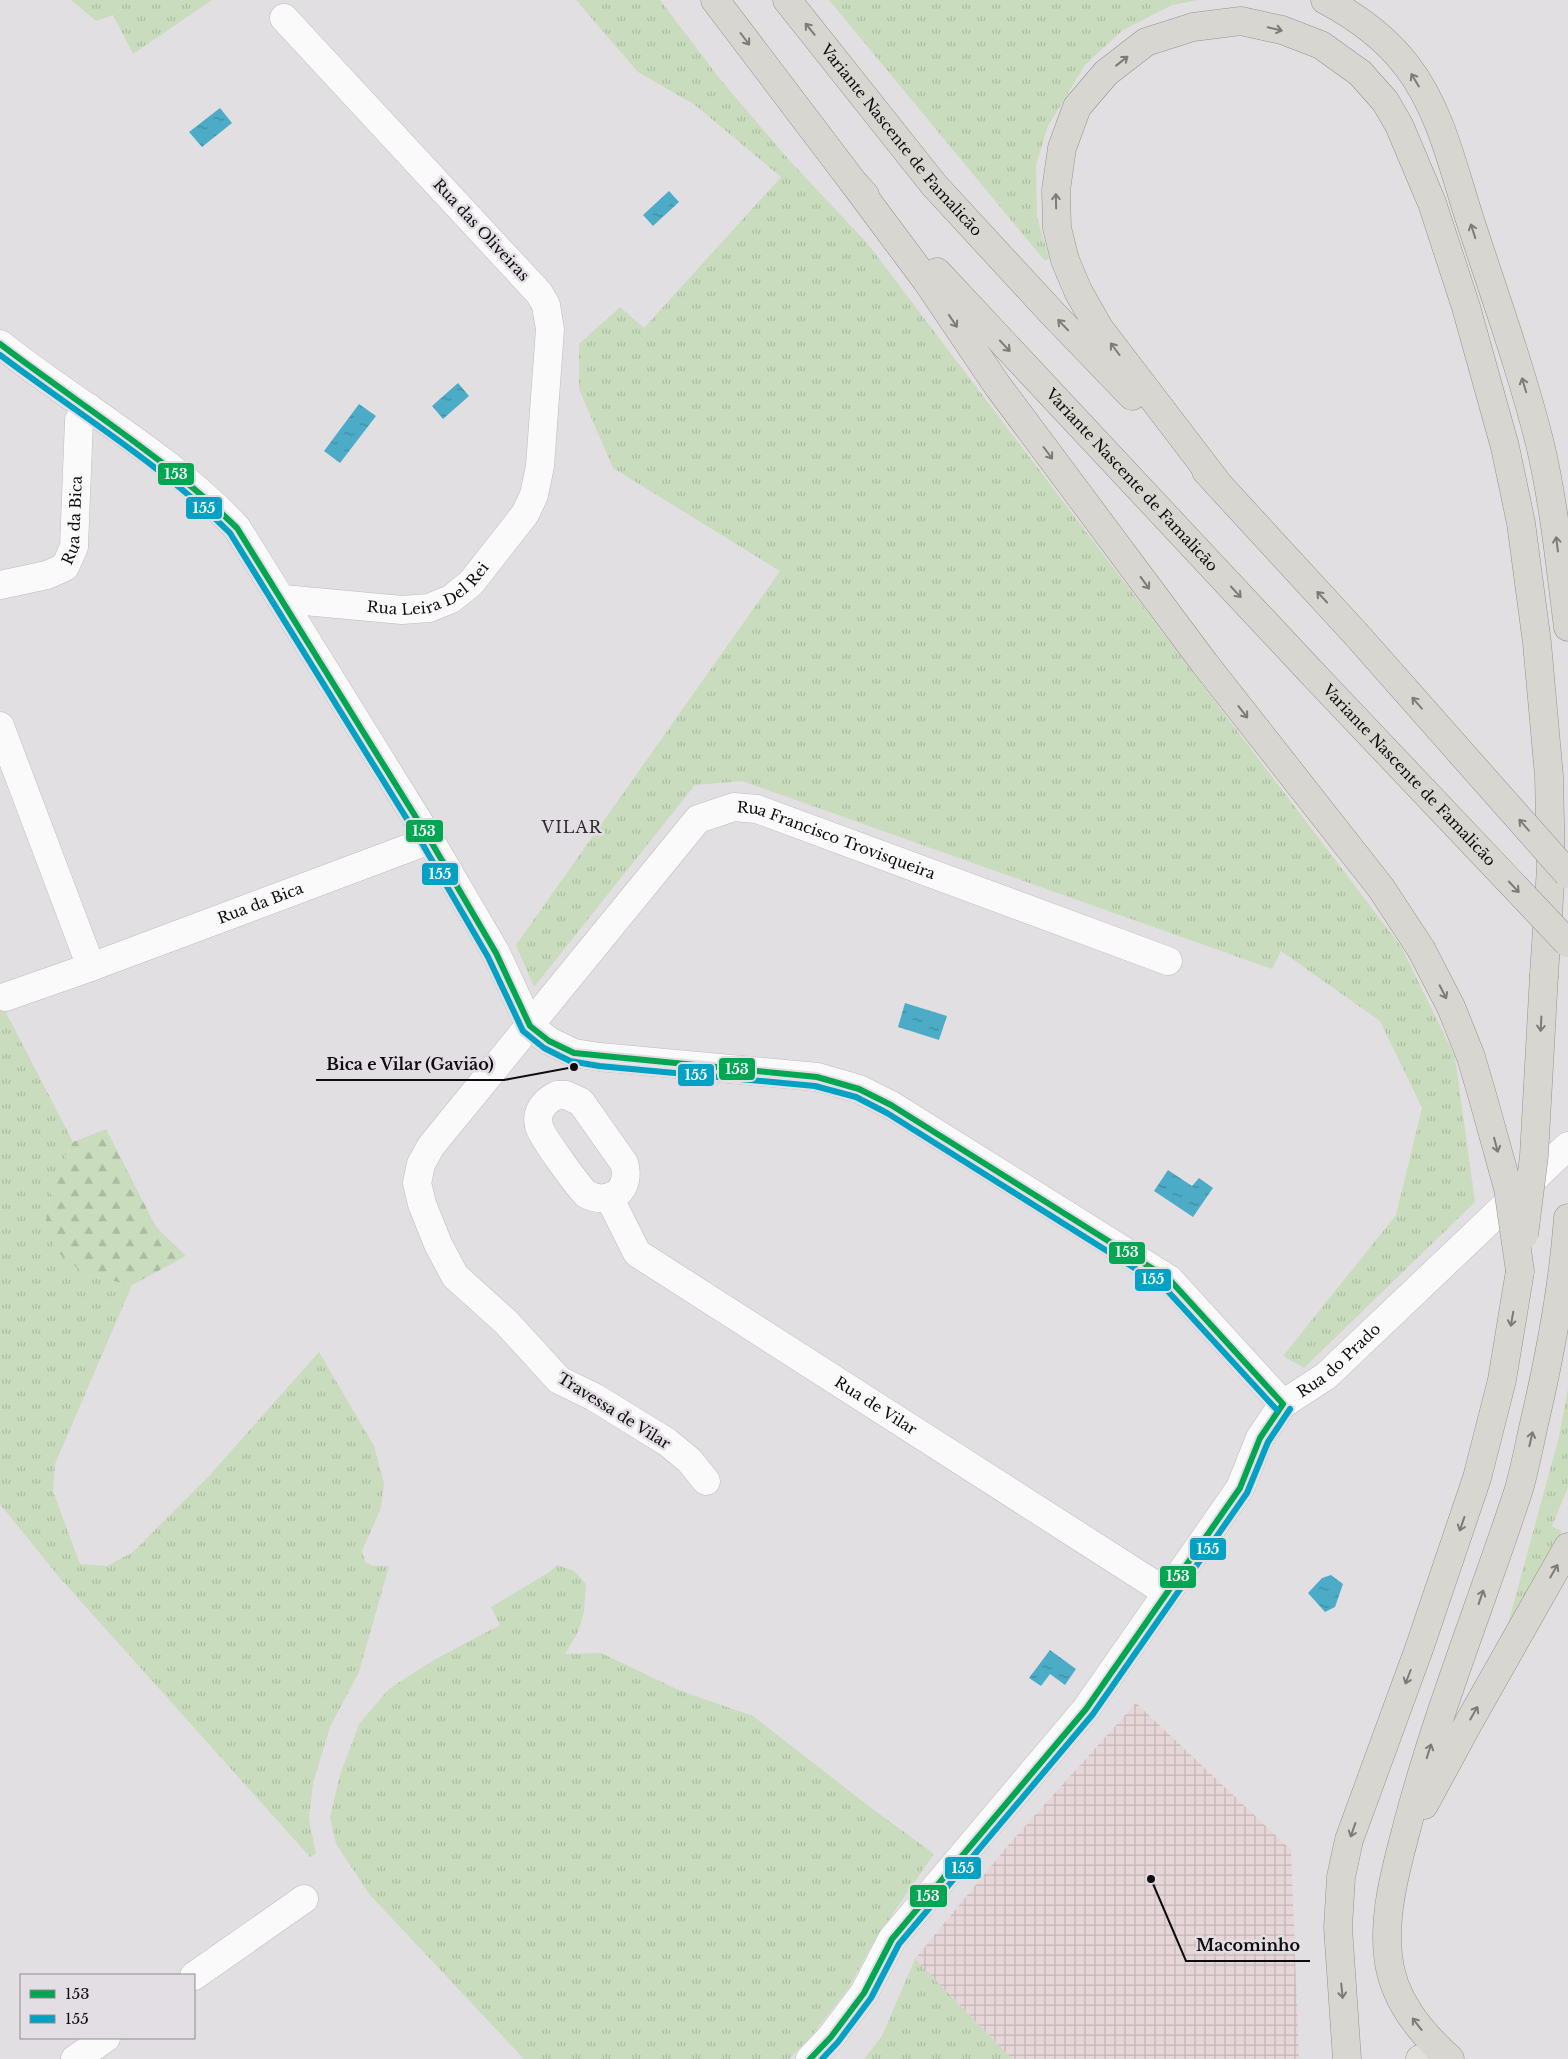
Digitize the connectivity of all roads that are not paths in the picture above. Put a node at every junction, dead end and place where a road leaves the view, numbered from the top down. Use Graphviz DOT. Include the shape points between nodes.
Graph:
graph roads {
  1 [pos="715,0"];
  2 [pos="787,0"];
  3 [pos="1325,0"];
  4 [pos="284,18"];
  5 [pos="853,182"];
  6 [pos="0,344"];
  7 [pos="88,407"];
  8 [pos="1219,485"];
  9 [pos="534,495"];
  10 [pos="0,585"];
  11 [pos="282,599"];
  12 [pos="1568,627"];
  13 [pos="0,726"];
  14 [pos="430,840"];
  15 [pos="1568,874"];
  16 [pos="1568,943"];
  17 [pos="1168,961"];
  18 [pos="91,967"];
  19 [pos="5,997"];
  20 [pos="530,1026"];
  21 [pos="1568,1146"];
  22 [pos="609,1198"];
  23 [pos="1568,1218"];
  24 [pos="1520,1271"];
  25 [pos="1283,1404"];
  26 [pos="706,1482"];
  27 [pos="1568,1547"];
  28 [pos="1166,1592"];
  29 [pos="1401,1848"];
  30 [pos="304,1899"];
  31 [pos="195,1975"];
  32 [pos="105,2039"];
  33 [pos="75,2059"];
  34 [pos="810,2059"];
  35 [pos="1347,2059"];
  36 [pos="1420,2059"];
  37 [pos="1425,2059"];
  38 [pos="1450,2059"];
  1 -- 5 [label="highway, Variante Nascente de Famalicão, one-way"];
  8 -- 2 [label="highway, Variante Nascente de Famalicão, one-way" via="1053,314 934,185"];
  12 -- 3 [label="highway, one-way" via="1556,531 1540,446 1525,390 1434,112 1408,67 1379,35"];
  4 -- 9 [label="street, Rua das Oliveiras" via="539,293 546,305 550,329 540,466"];
  5 -- 16 [label="highway, Variante Nascente de Famalicão, one-way, bridge" via="1118,468"];
  5 -- 24 [label="highway, one-way, bridge" via="926,280 997,385 1205,664 1381,888 1421,949 1451,1007 1471,1057 1508,1188"];
  6 -- 7 [label="street"];
  7 -- 10 [label="street, Rua da Bica" via="80,420 74,547 65,567 47,575"];
  7 -- 11 [label="street" via="180,474 211,501 237,528"];
  15 -- 8 [label="highway, Variante Nascente de Famalicão, one-way, bridge"];
  8 -- 24 [label="highway, one-way, bridge" via="1099,328 1078,291 1056,228 1056,190 1062,148 1077,107 1106,73 1146,42 1193,27 1240,21 1282,30 1321,45 1360,73 1385,101 1399,125 1432,203 1505,447 1521,523 1538,644 1549,776 1551,868 1534,1156"];
  9 -- 11 [label="street, Rua Leira Del Rei" via="525,514 471,583 451,599 429,608 402,610"];
  11 -- 14 [label="street"];
  13 -- 18 [label="street"];
  14 -- 18 [label="street, Rua da Bica"];
  14 -- 20 [label="street" via="496,953"];
  17 -- 20 [label="street, Rua Francisco Trovisqueira" via="757,809 734,807 698,819"];
  18 -- 19 [label="street, Rua da Bica"];
  20 -- 25 [label="street" via="548,1042 574,1052 817,1077 859,1089 891,1105 1169,1279"];
  20 -- 26 [label="street, Travessa de Vilar" via="431,1146 421,1164 418,1183 422,1204 455,1276 506,1322 559,1380 594,1397 667,1442 689,1460"];
  21 -- 25 [label="street, Rua do Prado" via="1326,1376"];
  22 -- 28 [label="street, Rua de Vilar" via="637,1253"];
  29 -- 23 [label="highway, one-way" via="1444,1702 1519,1487 1557,1310"];
  24 -- 35 [label="highway, one-way" via="1502,1380 1477,1478 1349,1840 1338,1926"];
  25 -- 28 [label="street, Rua do Prado" via="1260,1438 1240,1488"];
  29 -- 27 [label="highway, one-way" via="1468,1722"];
  28 -- 34 [label="street, Rua do Prado" via="1086,1709 892,1939 864,1994"];
  38 -- 29 [label="highway, one-way" via="1410,2016 1396,1988 1388,1955 1388,1923"];
  30 -- 31 [label="street"];
  32 -- 33 [label="street"];
  36 -- 37 [label="main road"];
}
